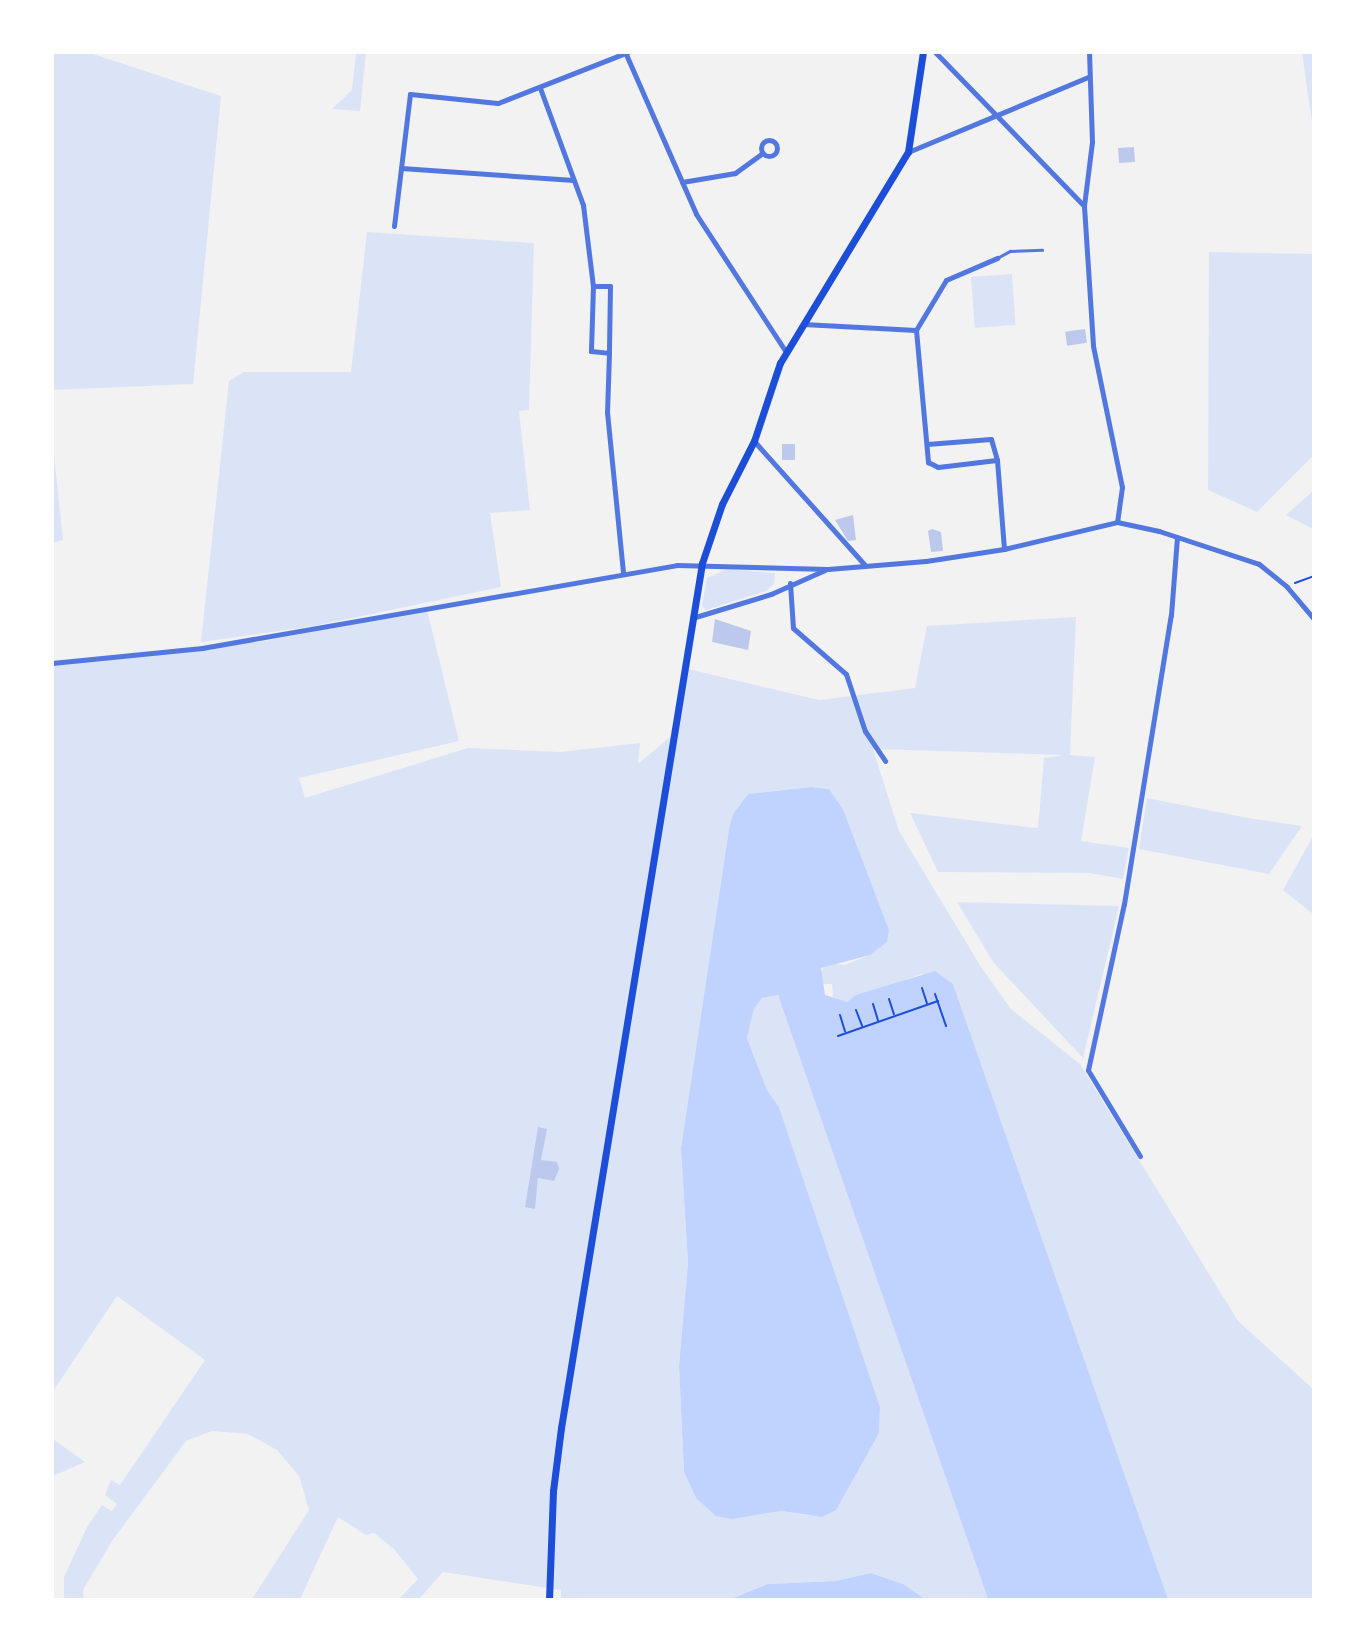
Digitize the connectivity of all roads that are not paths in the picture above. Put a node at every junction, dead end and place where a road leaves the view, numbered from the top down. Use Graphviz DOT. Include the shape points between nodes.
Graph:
graph roads {
  1 [pos="923,52"];
  2 [pos="935,52"];
  3 [pos="1089,52"];
  4 [pos="626,53"];
  5 [pos="1088,77"];
  6 [pos="540,88"];
  7 [pos="994,115"];
  8 [pos="908,152"];
  9 [pos="763,153"];
  10 [pos="401,168"];
  11 [pos="575,180"];
  12 [pos="682,182"];
  13 [pos="1084,206"];
  14 [pos="394,226"];
  15 [pos="1042,250"];
  16 [pos="997,258"];
  17 [pos="593,286"];
  18 [pos="803,324"];
  19 [pos="916,330"];
  20 [pos="786,352"];
  21 [pos="609,353"];
  22 [pos="754,441"];
  23 [pos="927,444"];
  24 [pos="997,460"];
  25 [pos="1117,522"];
  26 [pos="1177,537"];
  27 [pos="1004,549"];
  28 [pos="702,563"];
  29 [pos="864,564"];
  30 [pos="828,569"];
  31 [pos="623,573"];
  32 [pos="790,583"];
  33 [pos="692,618"];
  34 [pos="1314,619"];
  35 [pos="52,663"];
  36 [pos="885,761"];
  37 [pos="1140,1156"];
  38 [pos="549,1600"];
  1 -- 8 [label="main road"];
  2 -- 7 [label="street"];
  3 -- 5 [label="street"];
  4 -- 6 [label="street"];
  4 -- 12 [label="street"];
  5 -- 7 [label="street"];
  5 -- 13 [label="street" via="1092,142"];
  6 -- 10 [label="street" via="498,103 410,94"];
  6 -- 11 [label="street"];
  7 -- 8 [label="street"];
  7 -- 13 [label="street"];
  8 -- 18 [label="main road"];
  9 -- 12 [label="street" via="735,173"];
  10 -- 11 [label="street"];
  10 -- 14 [label="street"];
  11 -- 17 [label="street" via="586,219"];
  12 -- 20 [label="street" via="696,214"];
  13 -- 25 [label="street" via="1093,347 1122,487"];
  15 -- 16 [label="lane" via="1010,251"];
  16 -- 19 [label="street" via="946,280"];
  17 -- 21 [label="street" via="591,351"];
  17 -- 21 [label="street" via="610,286"];
  18 -- 19 [label="street"];
  18 -- 20 [label="main road"];
  19 -- 23 [label="street"];
  20 -- 22 [label="main road"];
  21 -- 31 [label="street" via="607,412"];
  22 -- 28 [label="main road" via="722,504"];
  22 -- 29 [label="street"];
  23 -- 24 [label="street" via="991,439"];
  23 -- 24 [label="street" via="931,466"];
  24 -- 27 [label="street"];
  25 -- 26 [label="street"];
  25 -- 27 [label="street"];
  26 -- 34 [label="street" via="1259,564 1287,587"];
  26 -- 37 [label="street" via="1171,615 1125,894 1088,1070"];
  27 -- 29 [label="street"];
  28 -- 30 [label="street"];
  28 -- 31 [label="street"];
  28 -- 33 [label="main road"];
  29 -- 30 [label="street"];
  30 -- 32 [label="street"];
  31 -- 35 [label="street" via="202,649"];
  32 -- 33 [label="street" via="771,594"];
  32 -- 36 [label="street" via="793,628 846,674 865,731"];
  33 -- 38 [label="main road" via="561,1428 553,1491"];
}
